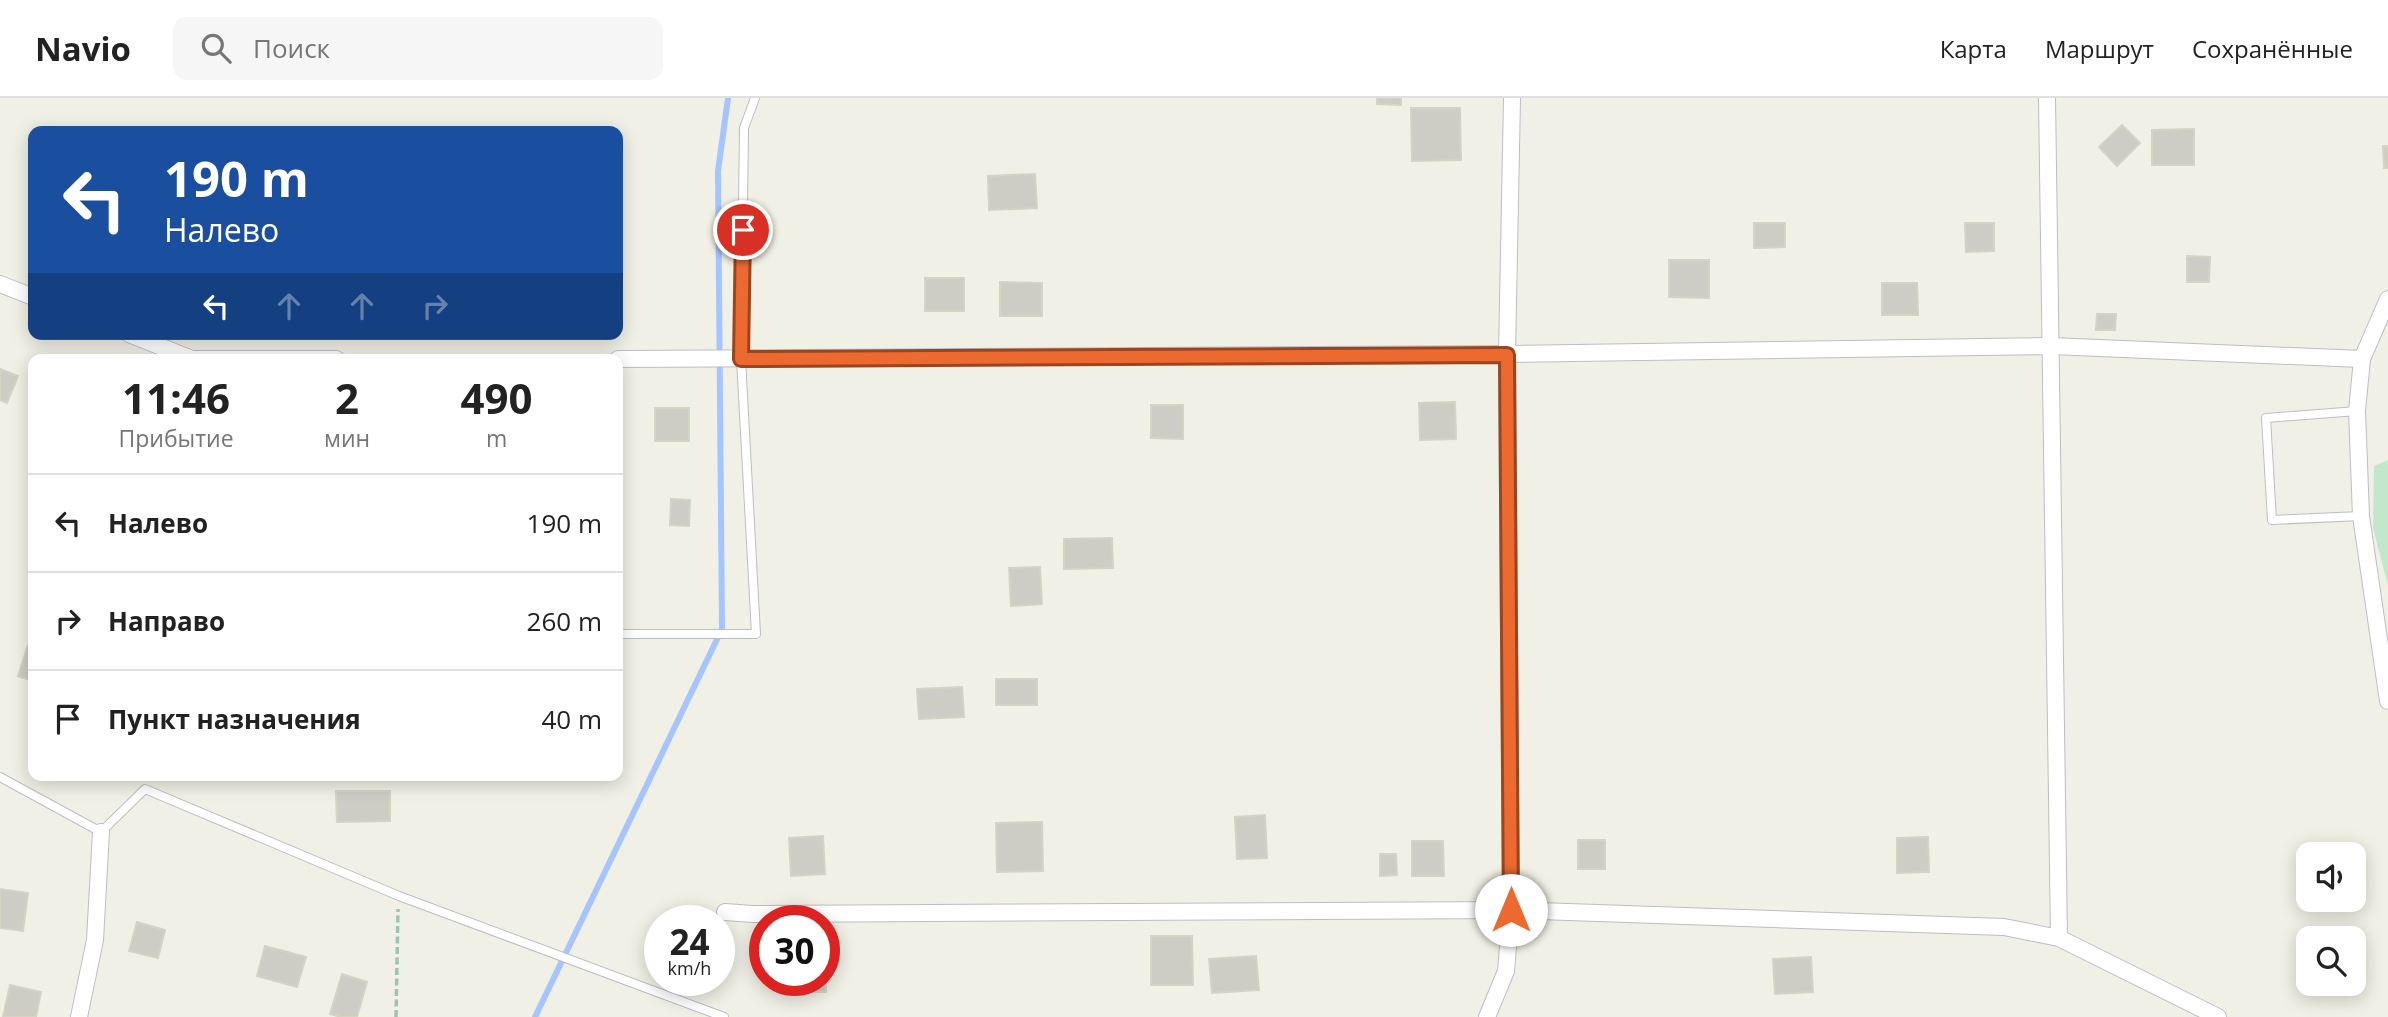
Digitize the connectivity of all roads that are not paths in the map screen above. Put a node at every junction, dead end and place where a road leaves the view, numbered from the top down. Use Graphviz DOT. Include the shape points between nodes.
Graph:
graph roads {
  1 [pos="755,98"];
  2 [pos="1512,98"];
  3 [pos="2047,98"];
  4 [pos="0,284"];
  5 [pos="28,295"];
  6 [pos="2388,299"];
  7 [pos="144,340"];
  8 [pos="2052,346"];
  9 [pos="179,354"];
  10 [pos="1507,355"];
  11 [pos="623,359"];
  12 [pos="741,359"];
  13 [pos="2362,359"];
  14 [pos="2357,411"];
  15 [pos="2361,516"];
  16 [pos="623,634"];
  17 [pos="2386,687"];
  18 [pos="2388,701"];
  19 [pos="0,777"];
  20 [pos="101,832"];
  21 [pos="1511,910"];
  22 [pos="735,912"];
  23 [pos="2059,938"];
  24 [pos="79,1017"];
  25 [pos="724,1017"];
  26 [pos="1487,1017"];
  27 [pos="2218,1017"];
  1 -- 12 [label="lane" via="744,128"];
  2 -- 10 [label="street"];
  3 -- 8 [label="street"];
  4 -- 5 [label="street"];
  6 -- 13 [label="street"];
  7 -- 9 [label="street"];
  8 -- 10 [label="street"];
  8 -- 13 [label="street"];
  8 -- 23 [label="street"];
  10 -- 12 [label="street"];
  10 -- 21 [label="street"];
  11 -- 12 [label="street"];
  12 -- 16 [label="lane" via="756,634"];
  13 -- 14 [label="street"];
  14 -- 15 [label="street"];
  14 -- 15 [label="lane" via="2266,418 2272,520"];
  15 -- 17 [label="street"];
  17 -- 18 [label="street"];
  19 -- 20 [label="lane"];
  20 -- 24 [label="street" via="95,940"];
  20 -- 25 [label="lane" via="145,789 399,896"];
  21 -- 22 [label="street"];
  21 -- 23 [label="street" via="2004,927"];
  21 -- 26 [label="street" via="1506,971"];
  23 -- 27 [label="street"];
}
